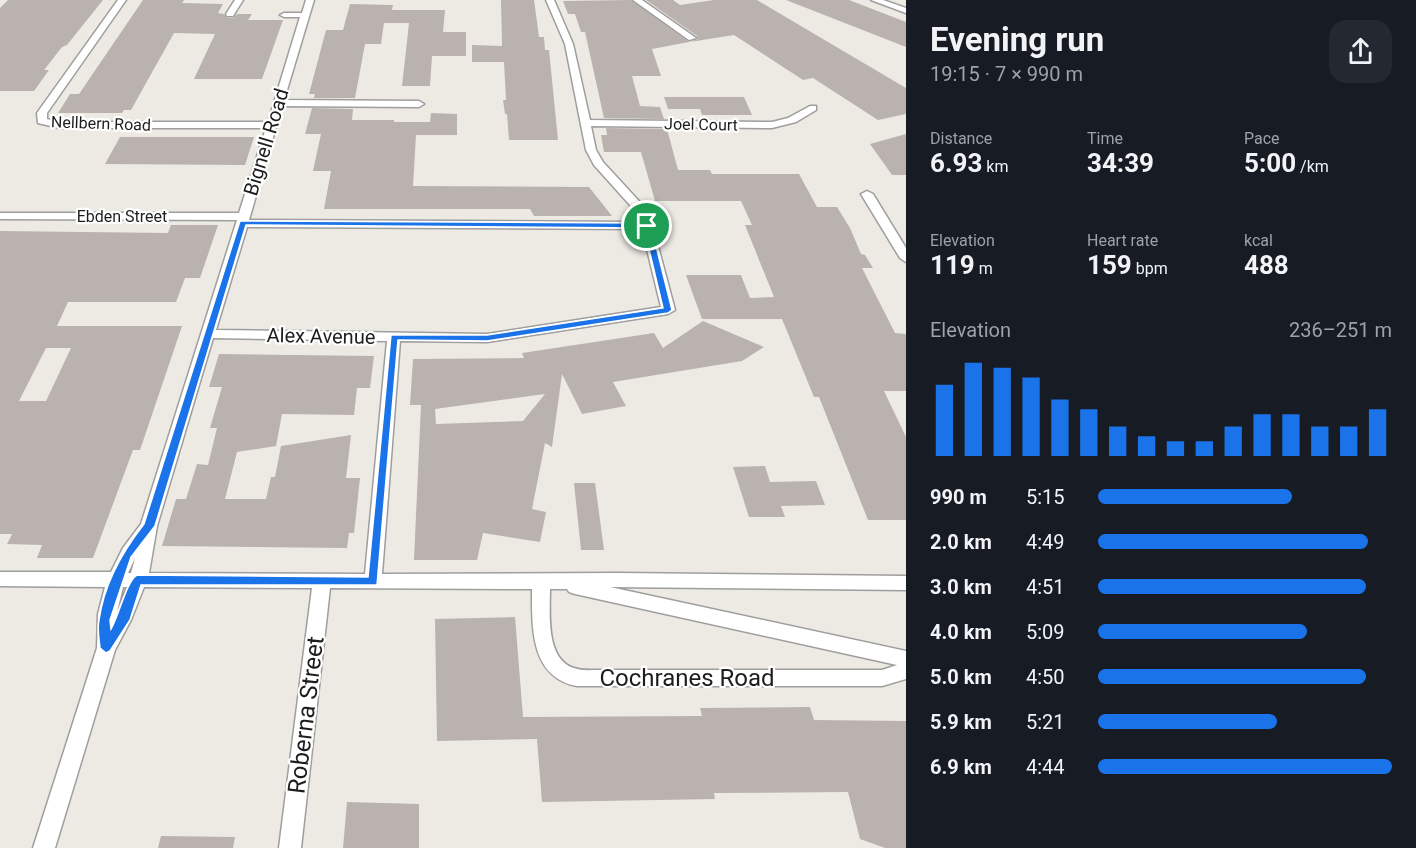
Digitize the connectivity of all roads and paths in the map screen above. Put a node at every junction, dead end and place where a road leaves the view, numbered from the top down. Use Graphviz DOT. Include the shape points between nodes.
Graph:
graph roads {
  1 [pos="122,0"];
  2 [pos="239,0"];
  3 [pos="310,0"];
  4 [pos="550,0"];
  5 [pos="637,0"];
  6 [pos="875,0"];
  7 [pos="906,11"];
  8 [pos="230,14"];
  9 [pos="284,15"];
  10 [pos="306,15"];
  11 [pos="692,39"];
  12 [pos="278,103"];
  13 [pos="419,104"];
  14 [pos="813,108"];
  15 [pos="172,113"];
  16 [pos="585,123"];
  17 [pos="166,125"];
  18 [pos="271,125"];
  19 [pos="867,194"];
  20 [pos="0,216"];
  21 [pos="244,220"];
  22 [pos="647,226"];
  23 [pos="906,258"];
  24 [pos="209,334"];
  25 [pos="394,337"];
  26 [pos="149,526"];
  27 [pos="0,579"];
  28 [pos="116,580"];
  29 [pos="137,580"];
  30 [pos="322,581"];
  31 [pos="373,581"];
  32 [pos="545,582"];
  33 [pos="906,583"];
  34 [pos="106,648"];
  35 [pos="906,659"];
  36 [pos="906,670"];
  37 [pos="44,848"];
  38 [pos="290,848"];
  1 -- 17 [label="street, Nellbern Road" via="41,119 54,124"];
  2 -- 8 [label="street"];
  3 -- 10 [label="street, Bignell Road"];
  4 -- 16 [label="street, Alex Avenue" via="569,44"];
  5 -- 11 [label="street"];
  6 -- 7 [label="street"];
  9 -- 10 [label="street"];
  10 -- 12 [label="street, Bignell Road"];
  12 -- 13 [label="street"];
  12 -- 18 [label="street, Bignell Road"];
  14 -- 16 [label="street, Joel Court" via="792,120 772,124"];
  15 -- 17 [label="street"];
  16 -- 22 [label="street, Alex Avenue" via="593,156 644,212"];
  17 -- 18 [label="street, Nellbern Road"];
  18 -- 21 [label="street, Bignell Road"];
  19 -- 23 [label="street"];
  20 -- 21 [label="street, Ebden Street"];
  21 -- 22 [label="street, Ebden Street"];
  21 -- 24 [label="street, Bignell Road"];
  22 -- 25 [label="street, Alex Avenue" via="668,310 487,338"];
  24 -- 25 [label="street, Alex Avenue"];
  24 -- 26 [label="street, Bignell Road"];
  25 -- 31 [label="street"];
  26 -- 28 [label="street, Bignell Road" via="127,555"];
  26 -- 29 [label="street, Bignell Road"];
  27 -- 28 [label="street"];
  28 -- 29 [label="street"];
  28 -- 34 [label="street, Bignell Road" via="104,620"];
  29 -- 30 [label="street"];
  29 -- 34 [label="street, Bignell Road" via="124,620"];
  30 -- 31 [label="street"];
  30 -- 38 [label="street, Roberna Street"];
  31 -- 32 [label="street"];
  32 -- 33 [label="street" via="617,579"];
  32 -- 35 [label="street"];
  32 -- 36 [label="street, Cochranes Road" via="542,616 548,654 560,670 576,677 882,678"];
  34 -- 37 [label="street"];
}
